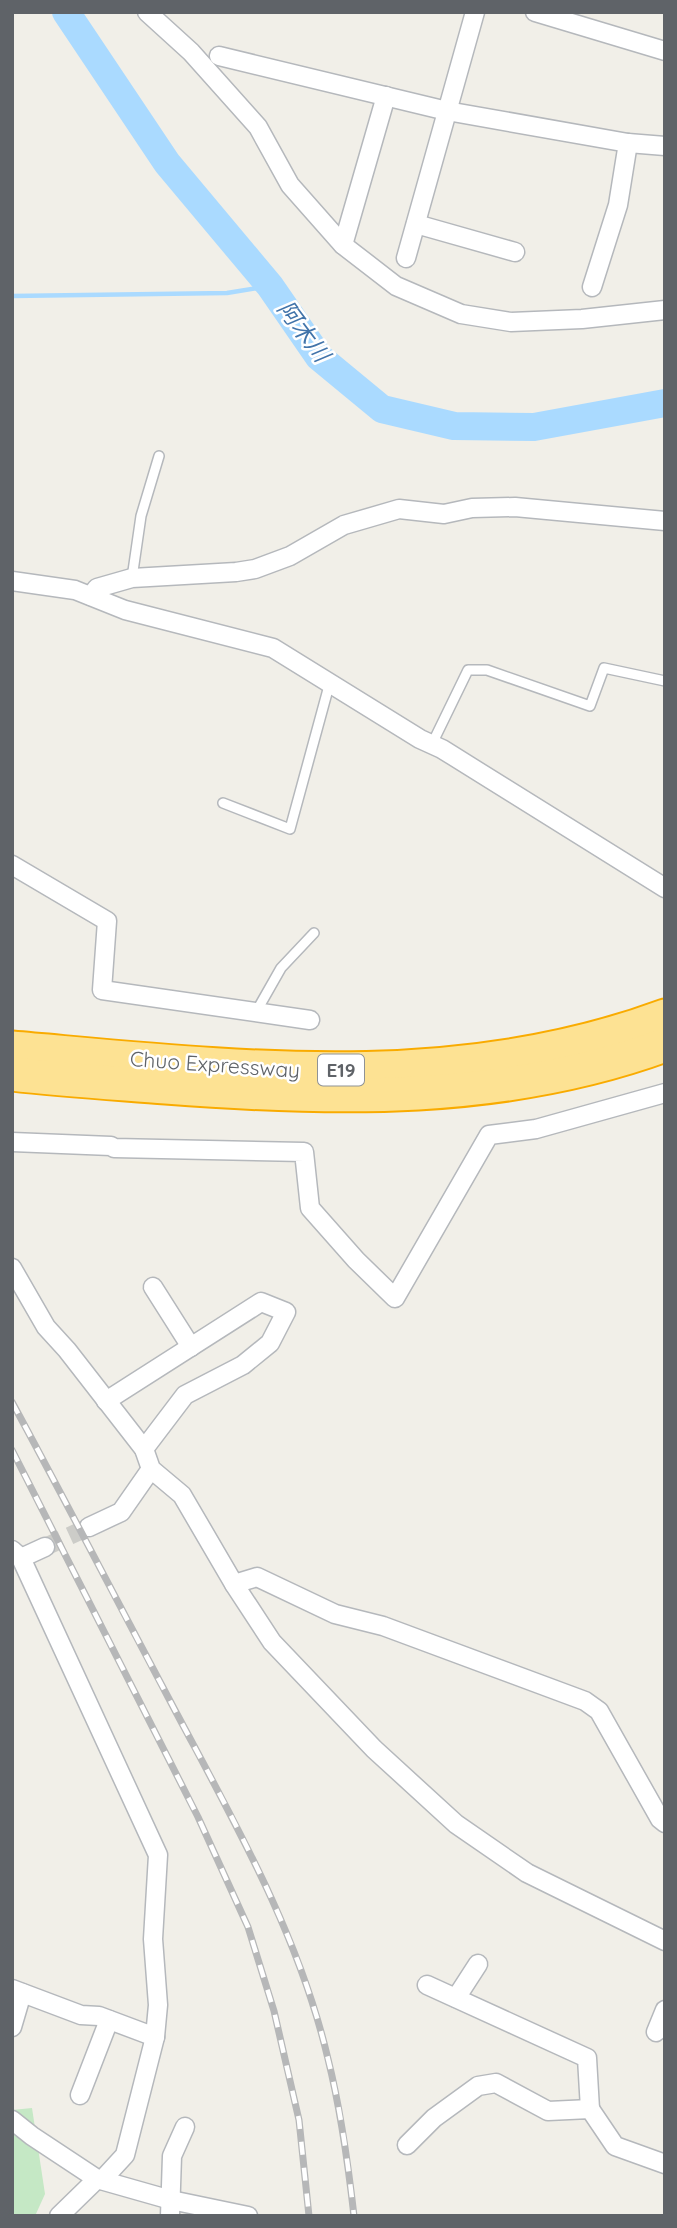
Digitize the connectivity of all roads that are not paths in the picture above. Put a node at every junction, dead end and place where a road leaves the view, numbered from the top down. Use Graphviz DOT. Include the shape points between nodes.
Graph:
graph roads {
  1 [pos="147,12"];
  2 [pos="475,12"];
  3 [pos="534,12"];
  4 [pos="665,51"];
  5 [pos="219,56"];
  6 [pos="386,96"];
  7 [pos="447,111"];
  8 [pos="628,144"];
  9 [pos="665,146"];
  10 [pos="416,224"];
  11 [pos="343,244"];
  12 [pos="515,252"];
  13 [pos="407,258"];
  14 [pos="592,287"];
  15 [pos="665,310"];
  16 [pos="159,456"];
  17 [pos="665,521"];
  18 [pos="132,578"];
  19 [pos="12,581"];
  20 [pos="91,596"];
  21 [pos="665,681"];
  22 [pos="330,682"];
  23 [pos="432,744"];
  24 [pos="223,803"];
  25 [pos="12,865"];
  26 [pos="665,888"];
  27 [pos="314,933"];
  28 [pos="256,1012"];
  29 [pos="665,1016"];
  30 [pos="310,1020"];
  31 [pos="665,1045"];
  32 [pos="12,1048"];
  33 [pos="12,1074"];
  34 [pos="665,1093"];
  35 [pos="12,1142"];
  36 [pos="12,1268"];
  37 [pos="153,1287"];
  38 [pos="191,1347"];
  39 [pos="107,1401"];
  40 [pos="144,1449"];
  41 [pos="151,1469"];
  42 [pos="89,1527"];
  43 [pos="45,1547"];
  44 [pos="16,1554"];
  45 [pos="234,1584"];
  46 [pos="665,1823"];
  47 [pos="665,1941"];
  48 [pos="478,1964"];
  49 [pos="427,1985"];
  50 [pos="17,1991"];
  51 [pos="456,1998"];
  52 [pos="665,2010"];
  53 [pos="108,2020"];
  54 [pos="12,2027"];
  55 [pos="656,2032"];
  56 [pos="155,2037"];
  57 [pos="80,2095"];
  58 [pos="590,2109"];
  59 [pos="12,2120"];
  60 [pos="185,2127"];
  61 [pos="407,2145"];
  62 [pos="665,2164"];
  63 [pos="99,2179"];
  64 [pos="171,2208"];
  65 [pos="59,2216"];
  66 [pos="248,2216"];
  1 -- 11 [label="street" via="191,52 258,127 290,185"];
  2 -- 7 [label="street"];
  3 -- 4 [label="street"];
  5 -- 6 [label="street"];
  6 -- 7 [label="street"];
  6 -- 11 [label="street"];
  7 -- 8 [label="street"];
  7 -- 10 [label="street"];
  8 -- 9 [label="street"];
  8 -- 14 [label="street" via="618,205"];
  10 -- 12 [label="street"];
  10 -- 13 [label="street"];
  11 -- 15 [label="street" via="396,286 461,314 511,321"];
  16 -- 18 [label="lane" via="141,516"];
  17 -- 18 [label="street" via="515,507 444,514 399,509 344,525 290,556 255,569"];
  18 -- 20 [label="street" via="106,584"];
  19 -- 20 [label="street"];
  20 -- 22 [label="street" via="125,610 272,648"];
  21 -- 23 [label="lane" via="604,668 590,706 487,670 468,670"];
  22 -- 23 [label="street"];
  22 -- 24 [label="lane" via="290,829"];
  23 -- 26 [label="street"];
  25 -- 28 [label="street" via="107,921 102,990"];
  27 -- 28 [label="lane" via="281,968"];
  28 -- 30 [label="street"];
  29 -- 32 [label="highway, Chuo Expressway / E19" via="559,1047 474,1062 392,1069 227,1067"];
  31 -- 33 [label="highway, Chuo Expressway / E19" via="508,1084 396,1095 238,1093"];
  34 -- 35 [label="street" via="536,1129 489,1135 395,1298 310,1208 304,1152 165,1151"];
  36 -- 39 [label="street" via="46,1327"];
  37 -- 38 [label="street"];
  38 -- 39 [label="street"];
  38 -- 40 [label="street" via="261,1302 286,1312 270,1343 243,1365 185,1395"];
  39 -- 40 [label="street"];
  40 -- 41 [label="street"];
  41 -- 42 [label="street" via="121,1512"];
  41 -- 45 [label="street" via="182,1495"];
  43 -- 44 [label="street"];
  44 -- 56 [label="street" via="158,1855 153,1939 158,2005"];
  45 -- 46 [label="street" via="257,1577 335,1614 383,1626 585,1701 598,1711"];
  45 -- 47 [label="street" via="272,1642 374,1749 456,1824 527,1873"];
  48 -- 51 [label="street"];
  49 -- 51 [label="street"];
  50 -- 53 [label="street"];
  50 -- 54 [label="street"];
  51 -- 58 [label="street" via="587,2058"];
  52 -- 55 [label="street"];
  53 -- 56 [label="street"];
  53 -- 57 [label="street"];
  56 -- 63 [label="street" via="125,2155"];
  58 -- 61 [label="street" via="548,2111 496,2083 478,2086 434,2118"];
  58 -- 62 [label="street" via="615,2146"];
  59 -- 63 [label="street"];
  60 -- 64 [label="street" via="172,2156"];
  63 -- 64 [label="street"];
  63 -- 65 [label="street"];
  64 -- 66 [label="street"];
}
